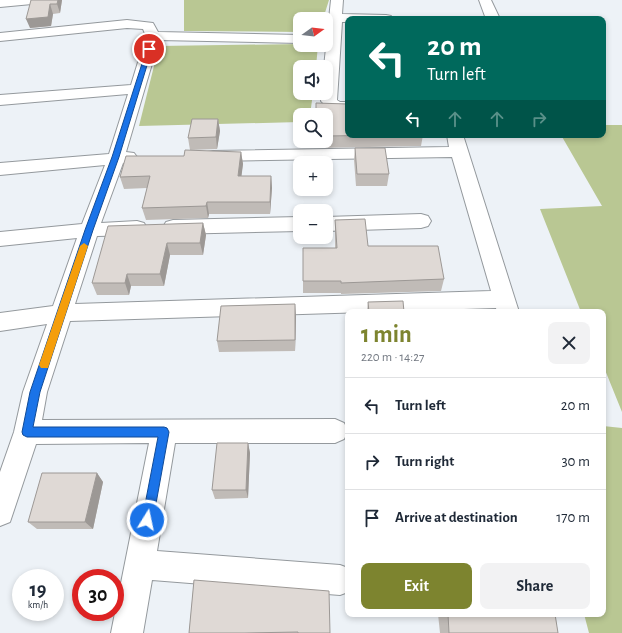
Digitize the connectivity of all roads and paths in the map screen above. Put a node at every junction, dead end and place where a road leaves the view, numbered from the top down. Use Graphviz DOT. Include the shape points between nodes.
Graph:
graph roads {
  1 [pos="32,0"];
  2 [pos="336,0"];
  3 [pos="485,0"];
  4 [pos="0,3"];
  5 [pos="492,16"];
  6 [pos="335,18"];
  7 [pos="345,18"];
  8 [pos="333,26"];
  9 [pos="153,36"];
  10 [pos="0,37"];
  11 [pos="293,39"];
  12 [pos="333,63"];
  13 [pos="345,64"];
  14 [pos="136,89"];
  15 [pos="0,100"];
  16 [pos="329,100"];
  17 [pos="345,107"];
  18 [pos="457,144"];
  19 [pos="194,156"];
  20 [pos="116,157"];
  21 [pos="147,157"];
  22 [pos="0,169"];
  23 [pos="421,221"];
  24 [pos="293,224"];
  25 [pos="333,224"];
  26 [pos="89,230"];
  27 [pos="0,238"];
  28 [pos="506,305"];
  29 [pos="62,312"];
  30 [pos="0,322"];
  31 [pos="335,431"];
  32 [pos="27,432"];
  33 [pos="164,432"];
  34 [pos="0,512"];
  35 [pos="139,564"];
  36 [pos="340,580"];
  37 [pos="127,633"];
  1 -- 4 [label="street"];
  2 -- 6 [label="street"];
  3 -- 5 [label="street"];
  6 -- 7 [label="street"];
  6 -- 8 [label="street"];
  9 -- 10 [label="street" via="148,26 127,24"];
  9 -- 11 [label="street"];
  9 -- 14 [label="street"];
  12 -- 13 [label="street"];
  14 -- 15 [label="street"];
  14 -- 20 [label="street"];
  16 -- 17 [label="street" via="336,107"];
  18 -- 19 [label="street"];
  18 -- 28 [label="street"];
  20 -- 21 [label="street"];
  20 -- 22 [label="street"];
  20 -- 26 [label="street"];
  23 -- 25 [label="street"];
  24 -- 26 [label="street"];
  26 -- 27 [label="street"];
  26 -- 29 [label="street"];
  28 -- 29 [label="street"];
  29 -- 30 [label="street"];
  29 -- 32 [label="street" via="35,392"];
  31 -- 33 [label="street"];
  32 -- 33 [label="street"];
  32 -- 34 [label="street"];
  33 -- 35 [label="street"];
  35 -- 36 [label="street"];
  35 -- 37 [label="street"];
}
